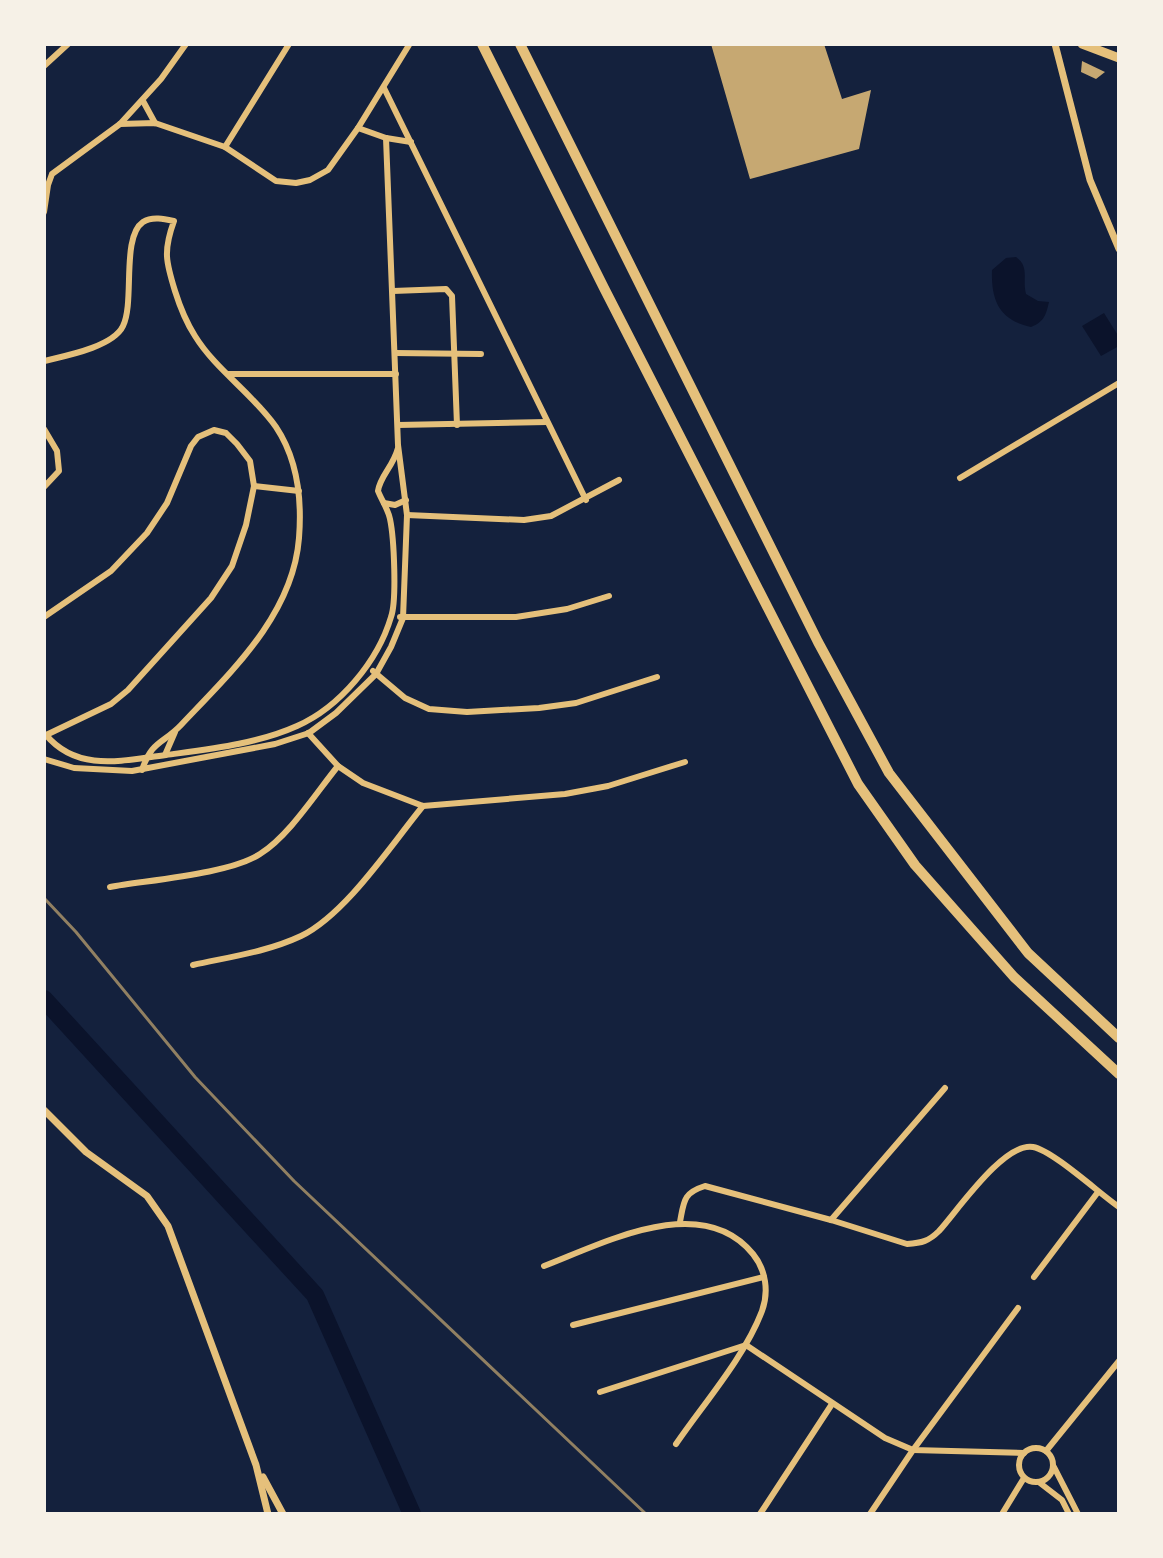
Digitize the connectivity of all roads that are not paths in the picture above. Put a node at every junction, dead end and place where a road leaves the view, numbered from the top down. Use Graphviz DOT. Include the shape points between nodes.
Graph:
graph roads {
  1 [pos="68,44"];
  2 [pos="186,44"];
  3 [pos="289,44"];
  4 [pos="482,44"];
  5 [pos="520,44"];
  6 [pos="1082,44"];
  7 [pos="409,45"];
  8 [pos="1055,46"];
  9 [pos="1119,58"];
  10 [pos="44,66"];
  11 [pos="384,88"];
  12 [pos="143,101"];
  13 [pos="155,123"];
  14 [pos="120,124"];
  15 [pos="358,128"];
  16 [pos="386,138"];
  17 [pos="411,142"];
  18 [pos="225,147"];
  19 [pos="44,212"];
  20 [pos="1118,243"];
  21 [pos="393,291"];
  22 [pos="395,353"];
  23 [pos="455,354"];
  24 [pos="481,354"];
  25 [pos="44,361"];
  26 [pos="228,374"];
  27 [pos="396,374"];
  28 [pos="1119,383"];
  29 [pos="547,422"];
  30 [pos="398,425"];
  31 [pos="457,425"];
  32 [pos="44,429"];
  33 [pos="398,445"];
  34 [pos="960,478"];
  35 [pos="383,479"];
  36 [pos="619,480"];
  37 [pos="404,482"];
  38 [pos="254,486"];
  39 [pos="44,487"];
  40 [pos="299,491"];
  41 [pos="406,500"];
  42 [pos="586,500"];
  43 [pos="384,503"];
  44 [pos="407,515"];
  45 [pos="609,596"];
  46 [pos="392,615"];
  47 [pos="44,617"];
  48 [pos="403,618"];
  49 [pos="367,666"];
  50 [pos="376,674"];
  51 [pos="657,677"];
  52 [pos="301,724"];
  53 [pos="175,731"];
  54 [pos="309,733"];
  55 [pos="45,736"];
  56 [pos="165,755"];
  57 [pos="146,758"];
  58 [pos="44,759"];
  59 [pos="685,762"];
  60 [pos="161,766"];
  61 [pos="338,766"];
  62 [pos="142,770"];
  63 [pos="423,806"];
  64 [pos="110,887"];
  65 [pos="193,965"];
  66 [pos="1119,1038"];
  67 [pos="1119,1074"];
  68 [pos="945,1088"];
  69 [pos="44,1110"];
  70 [pos="1098,1192"];
  71 [pos="1119,1207"];
  72 [pos="831,1220"];
  73 [pos="680,1222"];
  74 [pos="544,1266"];
  75 [pos="764,1277"];
  76 [pos="1034,1277"];
  77 [pos="1018,1308"];
  78 [pos="573,1325"];
  79 [pos="746,1345"];
  80 [pos="1119,1361"];
  81 [pos="600,1392"];
  82 [pos="832,1404"];
  83 [pos="676,1444"];
  84 [pos="913,1450"];
  85 [pos="1046,1451"];
  86 [pos="1024,1453"];
  87 [pos="256,1465"];
  88 [pos="1054,1466"];
  89 [pos="1024,1478"];
  90 [pos="1040,1483"];
  91 [pos="268,1514"];
  92 [pos="283,1514"];
  93 [pos="760,1514"];
  94 [pos="870,1514"];
  95 [pos="1002,1514"];
  96 [pos="1069,1514"];
  97 [pos="1078,1514"];
  1 -- 10 [label="street"];
  2 -- 12 [label="street"];
  3 -- 18 [label="street"];
  4 -- 67 [label="highway" via="858,784 915,865 1014,977"];
  5 -- 66 [label="highway" via="818,642 889,773 1028,953"];
  6 -- 9 [label="main road"];
  7 -- 11 [label="street"];
  8 -- 20 [label="street" via="1090,180"];
  11 -- 15 [label="street"];
  11 -- 17 [label="street"];
  12 -- 13 [label="street"];
  12 -- 14 [label="street"];
  13 -- 14 [label="street"];
  13 -- 18 [label="street"];
  14 -- 19 [label="street" via="52,174"];
  15 -- 16 [label="street"];
  15 -- 18 [label="street" via="328,170 296,183 276,181"];
  16 -- 17 [label="street"];
  16 -- 21 [label="street"];
  17 -- 29 [label="street"];
  21 -- 22 [label="street"];
  21 -- 23 [label="street" via="450,292"];
  22 -- 23 [label="street"];
  22 -- 27 [label="street"];
  23 -- 24 [label="street"];
  23 -- 31 [label="street"];
  25 -- 26 [label="street" via="96,346 123,327 137,229 157,218 174,221 165,254 186,319"];
  26 -- 27 [label="street"];
  26 -- 40 [label="street" via="275,427"];
  27 -- 30 [label="street"];
  28 -- 34 [label="street"];
  29 -- 31 [label="street"];
  29 -- 42 [label="street"];
  30 -- 31 [label="street"];
  30 -- 33 [label="street"];
  32 -- 39 [label="street" via="59,460 59,471"];
  33 -- 35 [label="street"];
  33 -- 37 [label="street"];
  35 -- 37 [label="street"];
  35 -- 43 [label="street" via="378,491"];
  36 -- 42 [label="street"];
  37 -- 41 [label="street"];
  38 -- 40 [label="street"];
  38 -- 47 [label="street" via="250,461 226,433 214,430 198,437 147,533 111,571"];
  38 -- 55 [label="street" via="232,566 211,598 128,690 111,704"];
  40 -- 53 [label="street" via="299,541 277,612"];
  41 -- 43 [label="street"];
  41 -- 44 [label="street"];
  42 -- 44 [label="street" via="551,516 524,520"];
  43 -- 46 [label="street" via="391,527"];
  44 -- 48 [label="street"];
  45 -- 48 [label="street" via="516,617"];
  46 -- 48 [label="street"];
  46 -- 49 [label="street"];
  48 -- 50 [label="street"];
  49 -- 50 [label="street"];
  49 -- 52 [label="street" via="326,708"];
  50 -- 51 [label="street" via="405,698 429,709 467,712 576,703"];
  50 -- 54 [label="street"];
  52 -- 54 [label="street"];
  52 -- 56 [label="street" via="252,740"];
  53 -- 56 [label="street"];
  53 -- 57 [label="street"];
  54 -- 60 [label="street"];
  54 -- 61 [label="street"];
  55 -- 57 [label="street" via="82,759"];
  56 -- 57 [label="street"];
  56 -- 60 [label="street"];
  57 -- 62 [label="street"];
  58 -- 62 [label="street" via="100,771"];
  59 -- 63 [label="street" via="565,794"];
  60 -- 62 [label="street"];
  61 -- 63 [label="street" via="363,783"];
  61 -- 64 [label="street" via="262,854 216,869"];
  63 -- 65 [label="street" via="321,923 272,948"];
  68 -- 72 [label="street"];
  69 -- 87 [label="street" via="86,1152 147,1196 168,1226"];
  70 -- 71 [label="street"];
  70 -- 72 [label="street" via="1049,1155 1022,1147 997,1163 930,1240 907,1244"];
  70 -- 76 [label="street"];
  72 -- 73 [label="street" via="705,1186 685,1198"];
  73 -- 74 [label="street"];
  73 -- 75 [label="street" via="732,1234 760,1262"];
  75 -- 78 [label="street"];
  75 -- 79 [label="street" via="764,1303"];
  77 -- 84 [label="street"];
  79 -- 81 [label="street"];
  79 -- 82 [label="street"];
  79 -- 83 [label="street"];
  80 -- 85 [label="street"];
  82 -- 84 [label="street"];
  82 -- 93 [label="street"];
  84 -- 86 [label="street"];
  84 -- 94 [label="street"];
  85 -- 86 [label="street"];
  85 -- 88 [label="street"];
  86 -- 89 [label="street" via="1019,1469"];
  87 -- 91 [label="street"];
  87 -- 92 [label="street"];
  88 -- 90 [label="street"];
  88 -- 97 [label="street"];
  89 -- 90 [label="street"];
  89 -- 95 [label="street"];
  90 -- 96 [label="street" via="1062,1500"];
}
